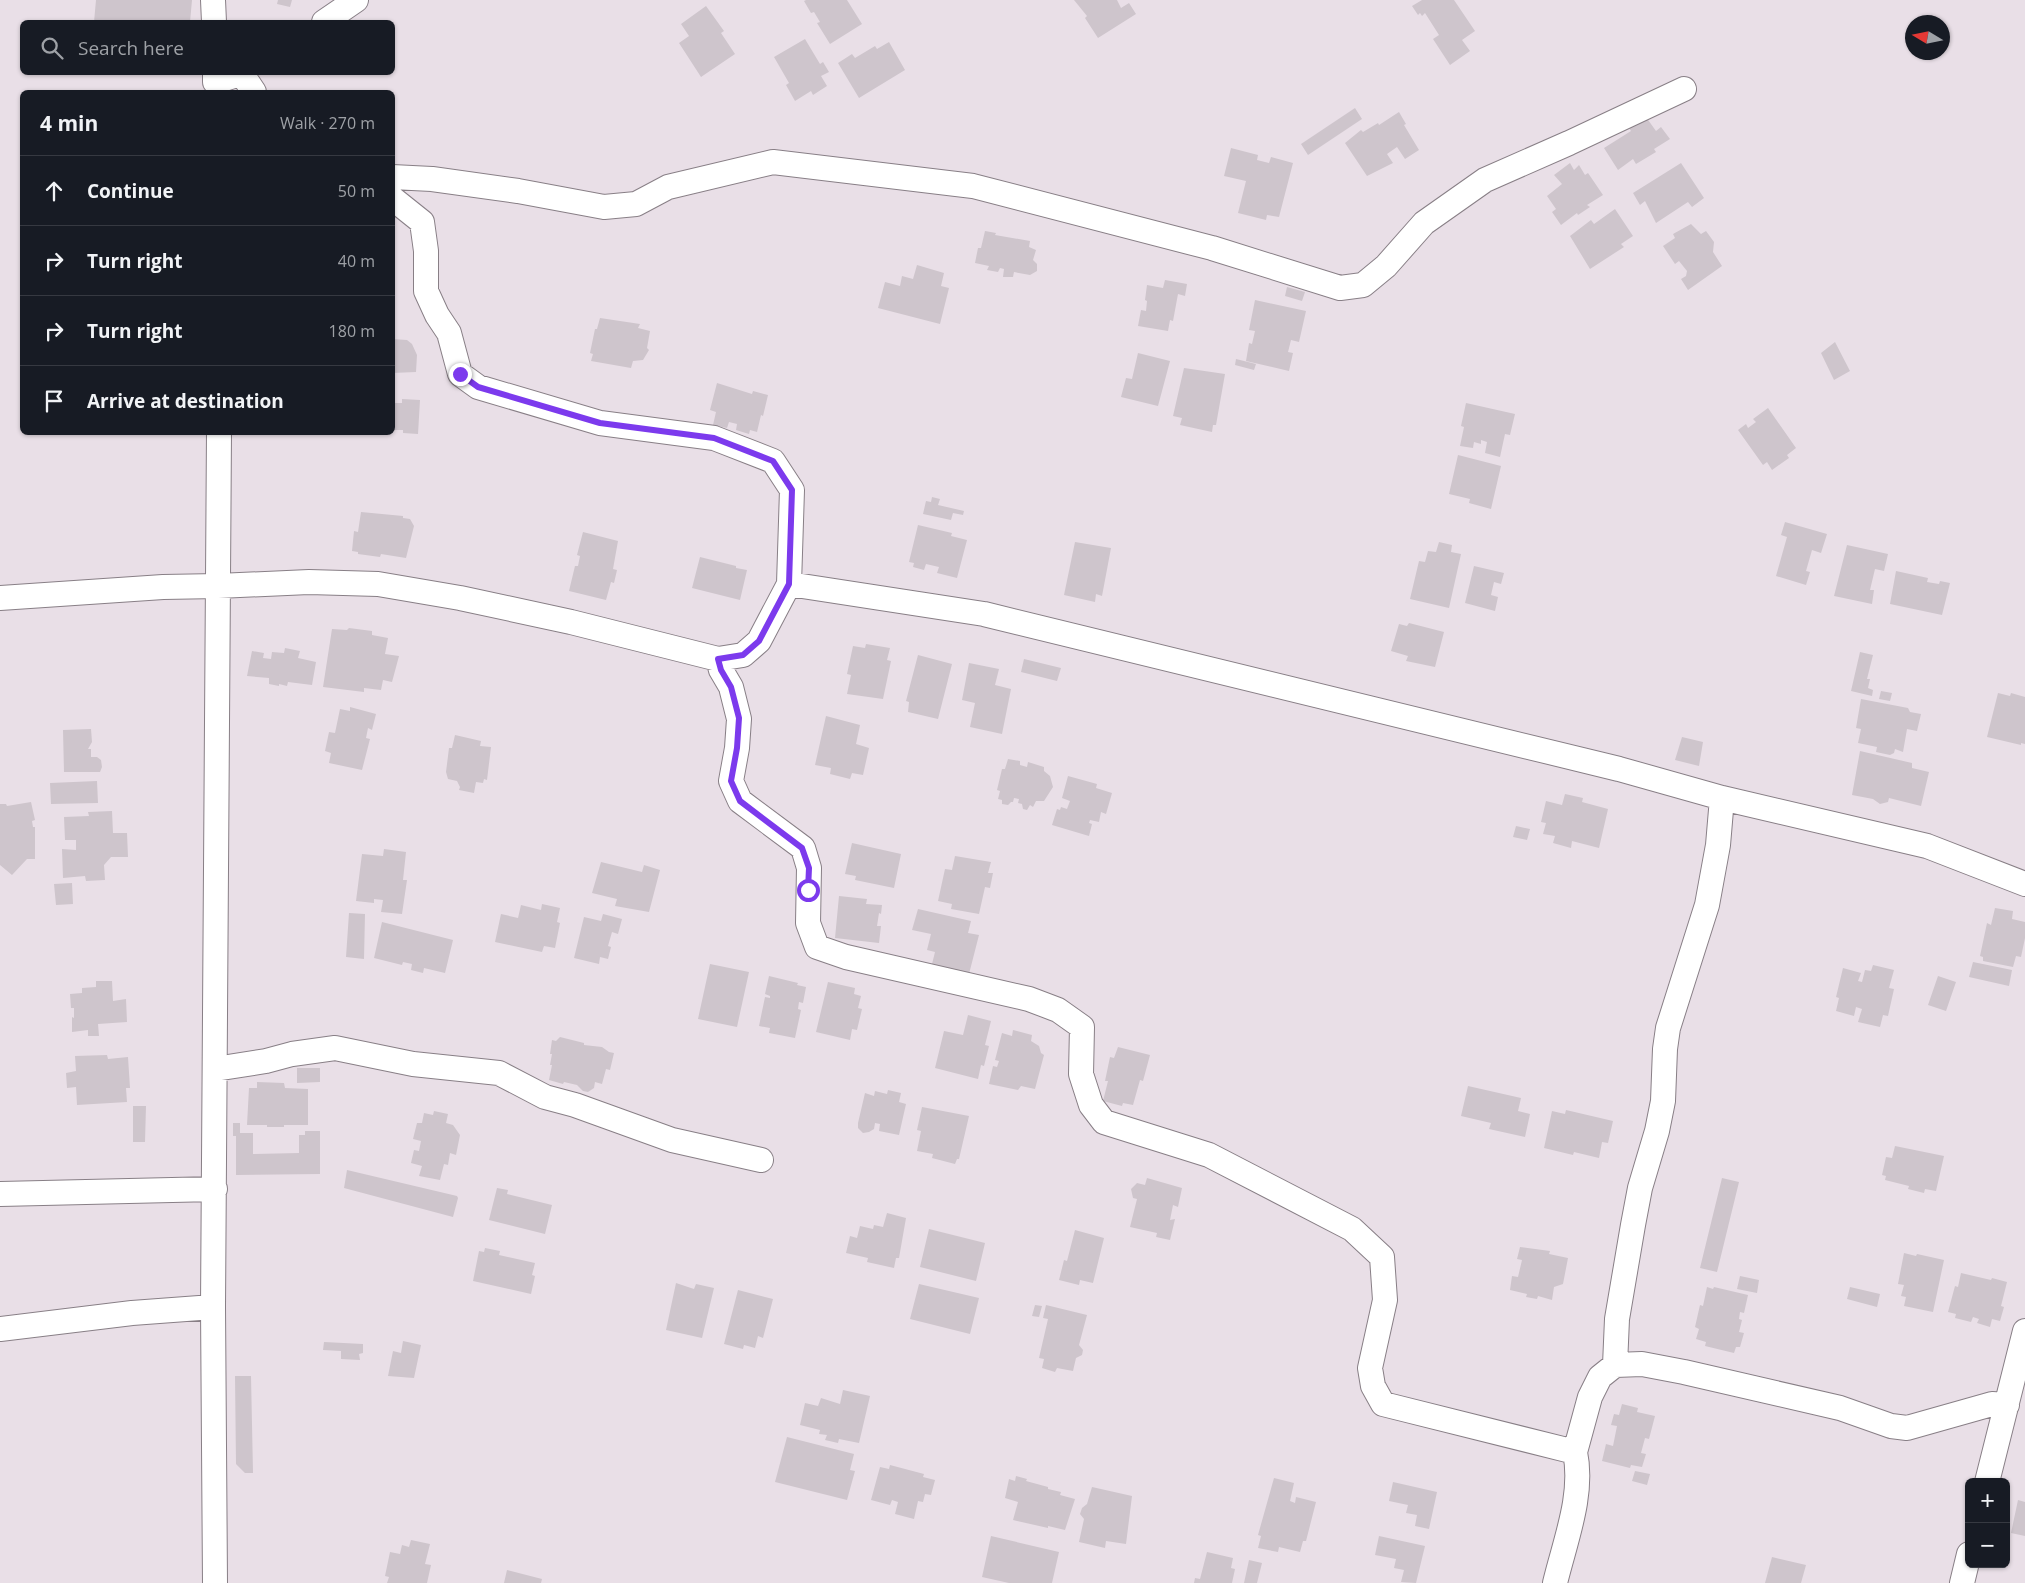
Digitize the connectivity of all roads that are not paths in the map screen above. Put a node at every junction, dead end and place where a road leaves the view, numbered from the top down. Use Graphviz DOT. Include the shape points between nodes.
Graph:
graph roads {
  1 [pos="214,0"];
  2 [pos="356,0"];
  3 [pos="214,20"];
  4 [pos="327,20"];
  5 [pos="248,80"];
  6 [pos="215,82"];
  7 [pos="1684,89"];
  8 [pos="395,177"];
  9 [pos="395,200"];
  10 [pos="219,435"];
  11 [pos="789,584"];
  12 [pos="218,586"];
  13 [pos="0,598"];
  14 [pos="718,659"];
  15 [pos="1722,798"];
  16 [pos="2025,884"];
  17 [pos="215,1069"];
  18 [pos="761,1160"];
  19 [pos="215,1189"];
  20 [pos="0,1194"];
  21 [pos="213,1308"];
  22 [pos="0,1330"];
  23 [pos="2025,1330"];
  24 [pos="1615,1365"];
  25 [pos="2007,1405"];
  26 [pos="1576,1452"];
  27 [pos="1988,1478"];
  28 [pos="1966,1568"];
  29 [pos="215,1583"];
  30 [pos="1556,1583"];
  31 [pos="1962,1583"];
  1 -- 3 [label="street"];
  2 -- 4 [label="street"];
  5 -- 6 [label="street"];
  7 -- 8 [label="street" via="1485,180 1424,223 1386,266 1363,284 1340,288 1212,248 973,186 782,163 772,162 668,187 636,204 604,207 432,179"];
  9 -- 11 [label="street" via="422,222 426,291 449,333 460,374 478,387 600,423 714,438 773,461 792,490"];
  10 -- 12 [label="street"];
  11 -- 14 [label="street" via="759,641 743,655"];
  11 -- 15 [label="street" via="984,614 1610,766"];
  12 -- 13 [label="street" via="163,586"];
  12 -- 14 [label="street" via="309,582 378,584 571,622"];
  12 -- 17 [label="street"];
  14 -- 26 [label="street" via="731,687 739,718 731,781 740,801 802,848 809,868 808,923 817,946 846,957 1029,999 1058,1010 1082,1028 1081,1074 1091,1105 1104,1122 1209,1155 1352,1229 1382,1257 1385,1300 1370,1368 1373,1386 1383,1404"];
  15 -- 16 [label="street" via="1928,846"];
  15 -- 24 [label="street" via="1718,845 1707,905 1668,1028 1663,1101 1631,1235 1617,1319"];
  17 -- 18 [label="street" via="335,1048 413,1064 499,1074 545,1097 576,1104 672,1140"];
  17 -- 19 [label="street"];
  19 -- 20 [label="street"];
  19 -- 21 [label="street"];
  21 -- 22 [label="street" via="132,1313"];
  21 -- 29 [label="street"];
  23 -- 25 [label="street"];
  24 -- 25 [label="street" via="1642,1364 1684,1372 1840,1408 1890,1426 1908,1428 1992,1404"];
  24 -- 26 [label="street" via="1600,1377 1590,1397"];
  25 -- 27 [label="street"];
  26 -- 30 [label="street" via="1579,1469 1575,1501"];
  28 -- 31 [label="street"];
}
